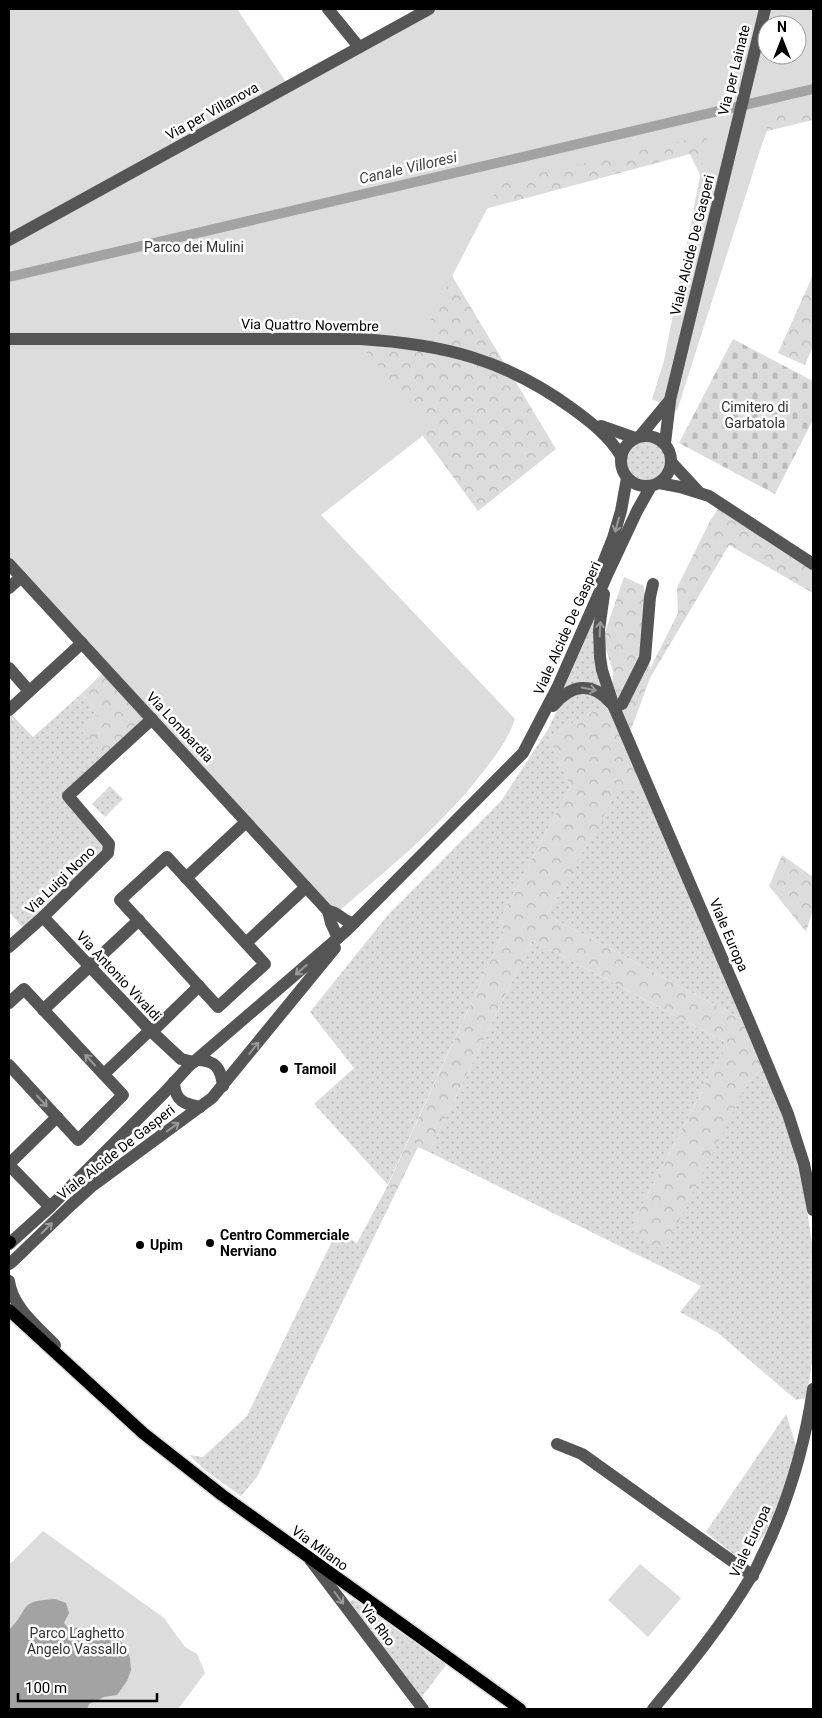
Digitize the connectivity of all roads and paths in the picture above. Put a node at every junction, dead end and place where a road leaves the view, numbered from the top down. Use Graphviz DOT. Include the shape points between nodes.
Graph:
graph roads {
  1 [pos="328,9"];
  2 [pos="429,9"];
  3 [pos="765,9"];
  4 [pos="359,47"];
  5 [pos="733,138"];
  6 [pos="9,240"];
  7 [pos="9,340"];
  8 [pos="670,400"];
  9 [pos="591,423"];
  10 [pos="637,437"];
  11 [pos="665,443"];
  12 [pos="621,456"];
  13 [pos="672,464"];
  14 [pos="627,478"];
  15 [pos="655,484"];
  16 [pos="698,491"];
  17 [pos="9,564"];
  18 [pos="813,564"];
  19 [pos="607,575"];
  20 [pos="20,577"];
  21 [pos="653,584"];
  22 [pos="9,588"];
  23 [pos="82,643"];
  24 [pos="9,668"];
  25 [pos="29,691"];
  26 [pos="614,707"];
  27 [pos="9,710"];
  28 [pos="152,719"];
  29 [pos="539,725"];
  30 [pos="501,777"];
  31 [pos="246,822"];
  32 [pos="186,878"];
  33 [pos="306,887"];
  34 [pos="328,911"];
  35 [pos="43,917"];
  36 [pos="139,920"];
  37 [pos="348,927"];
  38 [pos="246,943"];
  39 [pos="9,947"];
  40 [pos="90,966"];
  41 [pos="199,986"];
  42 [pos="9,1003"];
  43 [pos="43,1010"];
  44 [pos="150,1031"];
  45 [pos="175,1054"];
  46 [pos="196,1061"];
  47 [pos="9,1065"];
  48 [pos="104,1074"];
  49 [pos="177,1079"];
  50 [pos="223,1086"];
  51 [pos="200,1107"];
  52 [pos="57,1117"];
  53 [pos="9,1164"];
  54 [pos="50,1207"];
  55 [pos="813,1210"];
  56 [pos="9,1243"];
  57 [pos="10,1263"];
  58 [pos="9,1279"];
  59 [pos="9,1310"];
  60 [pos="9,1318"];
  61 [pos="29,1328"];
  62 [pos="813,1389"];
  63 [pos="108,1402"];
  64 [pos="557,1444"];
  65 [pos="310,1559"];
  66 [pos="752,1576"];
  67 [pos="423,1709"];
  68 [pos="520,1709"];
  69 [pos="653,1709"];
  1 -- 4 [label="street"];
  2 -- 4 [label="street, Via per Villanova"];
  3 -- 5 [label="street, Via per Lainate"];
  4 -- 6 [label="street, Via per Villanova"];
  5 -- 8 [label="street, Viale Alcide De Gasperi"];
  7 -- 9 [label="street, Via Quattro Novembre" via="360,339 422,344 497,366 553,396"];
  8 -- 10 [label="street, Viale Alcide De Gasperi"];
  8 -- 11 [label="street"];
  9 -- 10 [label="street"];
  9 -- 12 [label="street" via="610,439"];
  10 -- 11 [label="street" via="653,436"];
  10 -- 12 [label="street" via="628,442"];
  11 -- 13 [label="street"];
  12 -- 14 [label="street"];
  13 -- 15 [label="street"];
  13 -- 16 [label="street"];
  14 -- 15 [label="street" via="642,486"];
  14 -- 30 [label="street, Viale Alcide De Gasperi, one-way" via="613,538 575,631 531,726"];
  15 -- 16 [label="street"];
  15 -- 19 [label="street, Viale Alcide De Gasperi" via="637,511"];
  16 -- 18 [label="street"];
  17 -- 20 [label="street, Via Lombardia"];
  26 -- 19 [label="street, Viale Europa, one-way" via="604,677 599,644"];
  19 -- 29 [label="street, Viale Alcide De Gasperi"];
  20 -- 22 [label="street"];
  20 -- 23 [label="street, Via Lombardia"];
  21 -- 26 [label="street" via="644,658 622,704"];
  23 -- 25 [label="street"];
  23 -- 28 [label="street, Via Lombardia"];
  24 -- 25 [label="street"];
  25 -- 27 [label="street"];
  29 -- 26 [label="street, one-way" via="561,697 573,689 595,690"];
  26 -- 55 [label="street, Viale Europa" via="785,1106 802,1156"];
  28 -- 31 [label="street, Via Lombardia"];
  28 -- 35 [label="street, Via Luigi Nono" via="68,796 109,844 108,853"];
  29 -- 30 [label="street, Viale Alcide De Gasperi" via="523,753"];
  30 -- 37 [label="street, Viale Alcide De Gasperi"];
  31 -- 32 [label="street"];
  31 -- 33 [label="street, Via Lombardia"];
  32 -- 36 [label="street" via="167,857 160,863 120,900"];
  32 -- 38 [label="street"];
  33 -- 34 [label="street, Via Lombardia"];
  33 -- 38 [label="street"];
  34 -- 37 [label="street, Via Lombardia" via="339,914"];
  34 -- 37 [label="street, Via Lombardia" via="331,923"];
  35 -- 39 [label="street, Via Luigi Nono"];
  35 -- 40 [label="street, Via Antonio Vivaldi"];
  36 -- 40 [label="street"];
  36 -- 41 [label="street"];
  37 -- 46 [label="street, Viale Alcide De Gasperi, one-way"];
  50 -- 37 [label="street, Viale Alcide De Gasperi, one-way"];
  38 -- 41 [label="street" via="265,964 218,1007"];
  40 -- 43 [label="street"];
  40 -- 44 [label="street, Via Antonio Vivaldi"];
  41 -- 44 [label="street"];
  42 -- 43 [label="street" via="24,989"];
  48 -- 43 [label="street, one-way"];
  44 -- 45 [label="street, Via Antonio Vivaldi"];
  44 -- 48 [label="street"];
  45 -- 46 [label="street, Via Antonio Vivaldi" via="181,1059"];
  45 -- 49 [label="street"];
  46 -- 49 [label="street, Viale Alcide De Gasperi"];
  46 -- 50 [label="street" via="207,1060 216,1066 222,1075"];
  47 -- 52 [label="street, one-way"];
  48 -- 52 [label="street" via="123,1095 78,1140"];
  49 -- 51 [label="street, Viale Alcide De Gasperi" via="175,1090 179,1099"];
  49 -- 54 [label="street, Viale Alcide De Gasperi"];
  50 -- 51 [label="street, Viale Alcide De Gasperi"];
  57 -- 51 [label="street, Viale Alcide De Gasperi, one-way" via="91,1187"];
  52 -- 53 [label="street"];
  53 -- 54 [label="street"];
  54 -- 56 [label="street, Viale Alcide De Gasperi"];
  57 -- 58 [label="street, Via Milano"];
  58 -- 63 [label="street, Via Milano" via="15,1300"];
  59 -- 61 [label="main road, Via Milano"];
  60 -- 61 [label="main road"];
  61 -- 63 [label="main road, Via Milano"];
  62 -- 66 [label="street, Viale Europa" via="806,1429 789,1488"];
  63 -- 65 [label="main road, Via Milano" via="222,1495"];
  64 -- 66 [label="street" via="582,1454"];
  65 -- 67 [label="street, Via Rho, one-way"];
  65 -- 68 [label="main road, Via Milano"];
  66 -- 69 [label="street, Viale Europa"];
}
